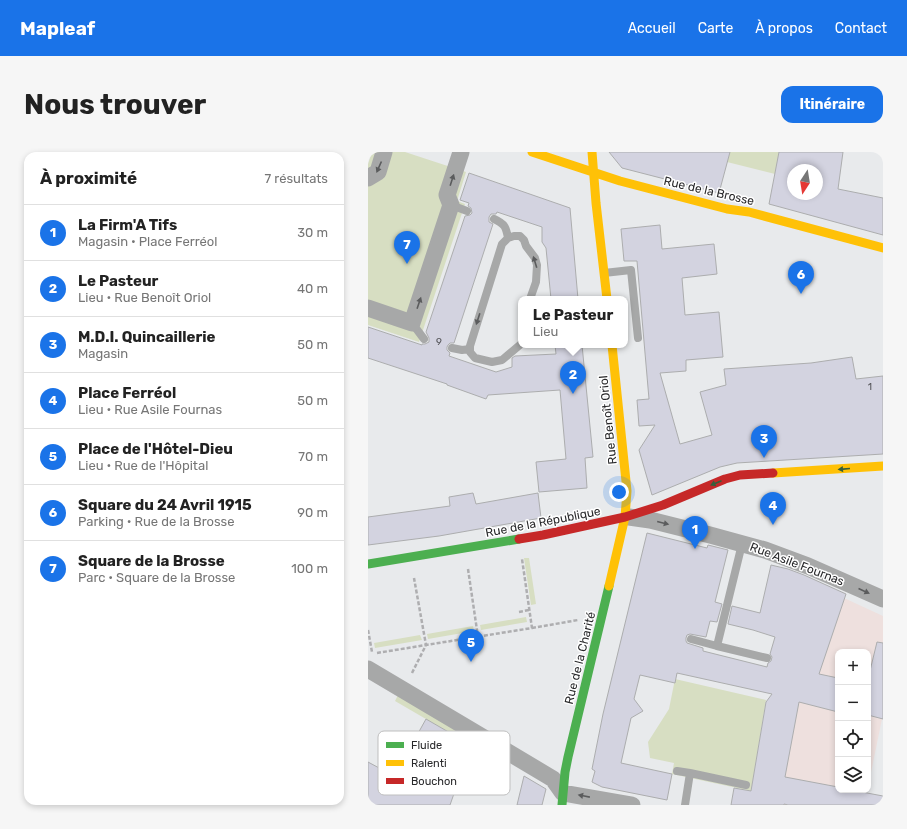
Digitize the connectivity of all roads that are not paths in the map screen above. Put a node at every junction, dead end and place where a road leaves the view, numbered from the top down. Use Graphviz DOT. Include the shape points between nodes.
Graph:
graph roads {
  1 [pos="384,152"];
  2 [pos="461,152"];
  3 [pos="532,152"];
  4 [pos="592,152"];
  5 [pos="594,173"];
  6 [pos="368,178"];
  7 [pos="494,219"];
  8 [pos="508,238"];
  9 [pos="883,248"];
  10 [pos="603,273"];
  11 [pos="531,296"];
  12 [pos="607,296"];
  13 [pos="368,308"];
  14 [pos="412,323"];
  15 [pos="638,338"];
  16 [pos="424,339"];
  17 [pos="518,346"];
  18 [pos="452,348"];
  19 [pos="612,348"];
  20 [pos="470,349"];
  21 [pos="883,466"];
  22 [pos="625,517"];
  23 [pos="742,544"];
  24 [pos="368,564"];
  25 [pos="883,599"];
  26 [pos="691,639"];
  27 [pos="717,646"];
  28 [pos="767,658"];
  29 [pos="370,661"];
  30 [pos="472,731"];
  31 [pos="510,754"];
  32 [pos="677,771"];
  33 [pos="690,773"];
  34 [pos="746,785"];
  35 [pos="563,799"];
  36 [pos="632,805"];
  37 [pos="684,805"];
  1 -- 6 [label="street, one-way" via="378,172"];
  14 -- 2 [label="street, one-way" via="459,208 447,195"];
  3 -- 5 [label="street, Rue de la Brosse"];
  4 -- 5 [label="street"];
  5 -- 9 [label="street, Rue de la Brosse"];
  5 -- 10 [label="street"];
  7 -- 8 [label="lane" via="506,228"];
  11 -- 8 [label="lane, one-way" via="536,282 535,258 520,236"];
  8 -- 20 [label="lane, one-way" via="502,244"];
  10 -- 12 [label="street"];
  10 -- 15 [label="lane" via="630,270"];
  13 -- 14 [label="street"];
  14 -- 16 [label="lane"];
  17 -- 20 [label="lane" via="502,360 492,362 475,358"];
  18 -- 20 [label="lane"];
  19 -- 22 [label="street, Rue Benoît Oriol" via="627,491"];
  21 -- 22 [label="street, Rue de la République, one-way" via="740,475 664,505"];
  22 -- 23 [label="street, Rue Asile Fournas, one-way" via="650,520"];
  22 -- 24 [label="street, Rue de la République" via="450,552"];
  22 -- 35 [label="street, Rue de la Charité" via="568,757"];
  23 -- 25 [label="street, Rue Asile Fournas, one-way" via="808,566"];
  23 -- 27 [label="lane"];
  26 -- 27 [label="lane"];
  27 -- 28 [label="lane"];
  29 -- 30 [label="street" via="404,691"];
  31 -- 35 [label="street" via="553,779"];
  32 -- 33 [label="lane"];
  33 -- 34 [label="lane"];
  33 -- 37 [label="lane"];
  36 -- 35 [label="street, one-way"];
}
